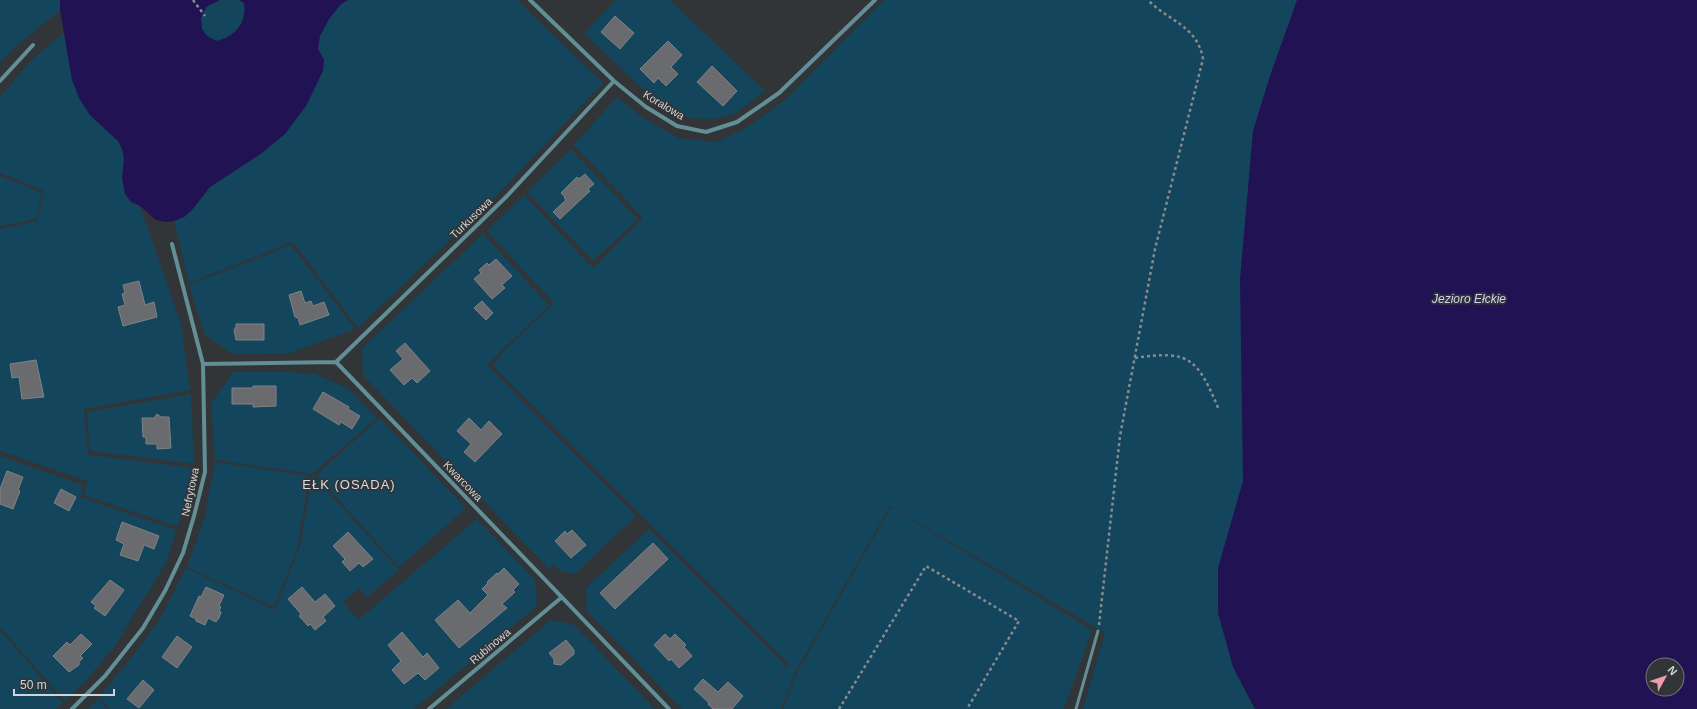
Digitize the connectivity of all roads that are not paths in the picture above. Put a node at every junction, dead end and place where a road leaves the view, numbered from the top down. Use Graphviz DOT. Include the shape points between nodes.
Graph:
graph roads {
  1 [pos="530,0"];
  2 [pos="875,0"];
  3 [pos="33,45"];
  4 [pos="0,80"];
  5 [pos="614,81"];
  6 [pos="172,244"];
  7 [pos="336,362"];
  8 [pos="203,364"];
  9 [pos="562,597"];
  10 [pos="1098,631"];
  11 [pos="72,709"];
  12 [pos="430,709"];
  13 [pos="669,709"];
  14 [pos="1076,709"];
  1 -- 5 [label="street, Koralowa"];
  2 -- 5 [label="street, Koralowa" via="780,93 737,122 706,132 677,126 646,107"];
  3 -- 4 [label="street"];
  5 -- 7 [label="street, Turkusowa" via="506,196"];
  6 -- 8 [label="street, Nefrytowa"];
  7 -- 8 [label="street"];
  7 -- 9 [label="street, Kwarcowa"];
  8 -- 11 [label="street, Nefrytowa" via="205,472 183,553 143,628 106,676"];
  9 -- 12 [label="street, Rubinowa"];
  9 -- 13 [label="street, Kwarcowa"];
  10 -- 14 [label="lane"];
}
